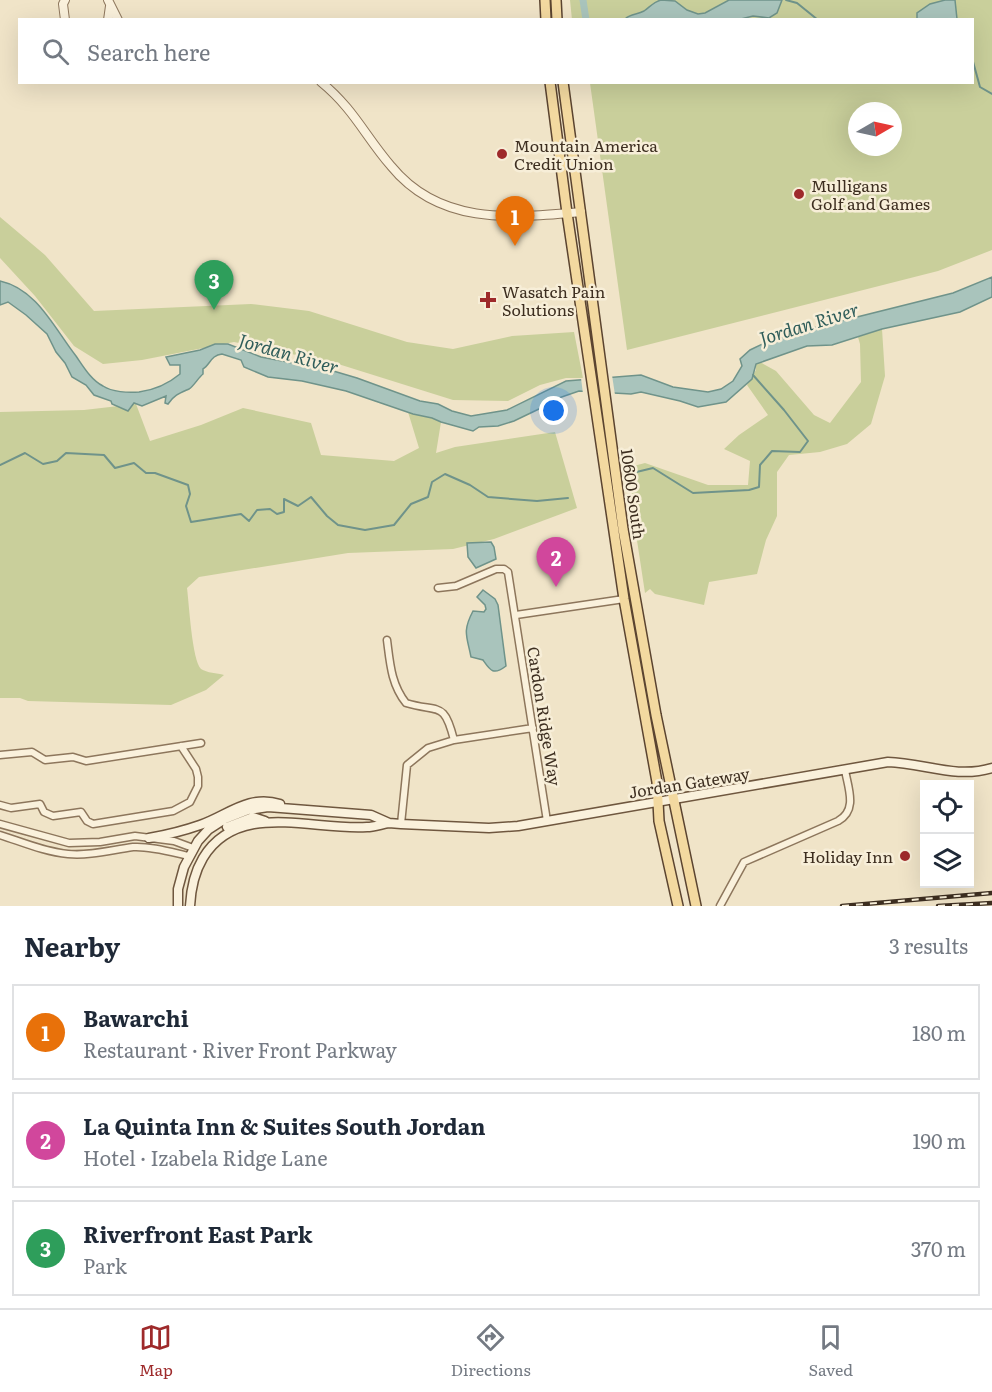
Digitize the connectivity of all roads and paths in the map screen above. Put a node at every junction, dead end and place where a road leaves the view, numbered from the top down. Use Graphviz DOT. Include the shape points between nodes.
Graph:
graph roads {
  1 [pos="545,0"];
  2 [pos="556,0"];
  3 [pos="63,1"];
  4 [pos="109,3"];
  5 [pos="65,18"];
  6 [pos="108,18"];
  7 [pos="117,18"];
  8 [pos="546,18"];
  9 [pos="557,18"];
  10 [pos="323,84"];
  11 [pos="550,84"];
  12 [pos="563,84"];
  13 [pos="581,212"];
  14 [pos="567,213"];
  15 [pos="438,588"];
  16 [pos="624,599"];
  17 [pos="516,615"];
  18 [pos="387,639"];
  19 [pos="533,728"];
  20 [pos="454,740"];
  21 [pos="201,743"];
  22 [pos="181,746"];
  23 [pos="0,755"];
  24 [pos="992,768"];
  25 [pos="845,770"];
  26 [pos="672,799"];
  27 [pos="658,802"];
  28 [pos="0,805"];
  29 [pos="288,808"];
  30 [pos="270,822"];
  31 [pos="547,822"];
  32 [pos="389,823"];
  33 [pos="0,824"];
  34 [pos="401,824"];
  35 [pos="0,835"];
  36 [pos="149,838"];
  37 [pos="192,852"];
  38 [pos="190,905"];
  39 [pos="178,906"];
  40 [pos="678,906"];
  41 [pos="696,906"];
  42 [pos="720,906"];
  1 -- 8 [label="main road"];
  2 -- 9 [label="main road"];
  3 -- 5 [label="street"];
  4 -- 6 [label="street"];
  4 -- 7 [label="street"];
  10 -- 14 [label="street" via="348,106 390,166 423,195 472,214 511,217"];
  11 -- 14 [label="main road, 10600 South"];
  12 -- 13 [label="main road, 10600 South"];
  13 -- 14 [label="street"];
  13 -- 26 [label="main road, 10600 South" via="623,529"];
  14 -- 16 [label="main road, 10600 South"];
  15 -- 17 [label="street, Cardon Ridge Way" via="456,586 496,569 507,570"];
  16 -- 17 [label="street"];
  16 -- 27 [label="main road, 10600 South"];
  17 -- 19 [label="street, Cardon Ridge Way"];
  18 -- 20 [label="street" via="393,682 400,694 406,703 442,711 449,720"];
  19 -- 20 [label="street"];
  19 -- 31 [label="street, Cardon Ridge Way"];
  20 -- 34 [label="street" via="428,748 407,765"];
  21 -- 22 [label="street"];
  22 -- 23 [label="street" via="86,761 73,757 45,760 28,752"];
  22 -- 28 [label="street" via="196,769 198,786 189,802 173,811 93,824 81,812 53,816 44,812 40,804 11,808"];
  24 -- 25 [label="main road, Jordan Gateway" via="956,773 888,762"];
  25 -- 26 [label="main road, Jordan Gateway"];
  25 -- 42 [label="street" via="851,805 848,814 744,862"];
  26 -- 27 [label="main road, Jordan Gateway"];
  26 -- 41 [label="main road, 10600 South"];
  27 -- 31 [label="main road, Jordan Gateway"];
  27 -- 40 [label="main road, 10600 South"];
  29 -- 32 [label="main road, Jordan Gateway" via="370,815"];
  29 -- 36 [label="main road" via="270,802 242,805 201,825"];
  29 -- 37 [label="main road, Jordan Gateway" via="248,810 225,819 208,830"];
  30 -- 32 [label="main road, Jordan Gateway" via="367,828"];
  30 -- 37 [label="main road" via="253,817 241,820"];
  30 -- 38 [label="main road, Jordan Gateway" via="231,831 208,849 196,869"];
  31 -- 34 [label="main road, Jordan Gateway" via="489,828"];
  32 -- 34 [label="main road, Jordan Gateway"];
  33 -- 36 [label="street" via="69,843"];
  35 -- 37 [label="street" via="68,854 135,847"];
  36 -- 37 [label="street" via="174,841"];
  37 -- 38 [label="main road" via="196,858 186,891"];
  37 -- 39 [label="main road, Jordan Gateway" via="178,889"];
}
